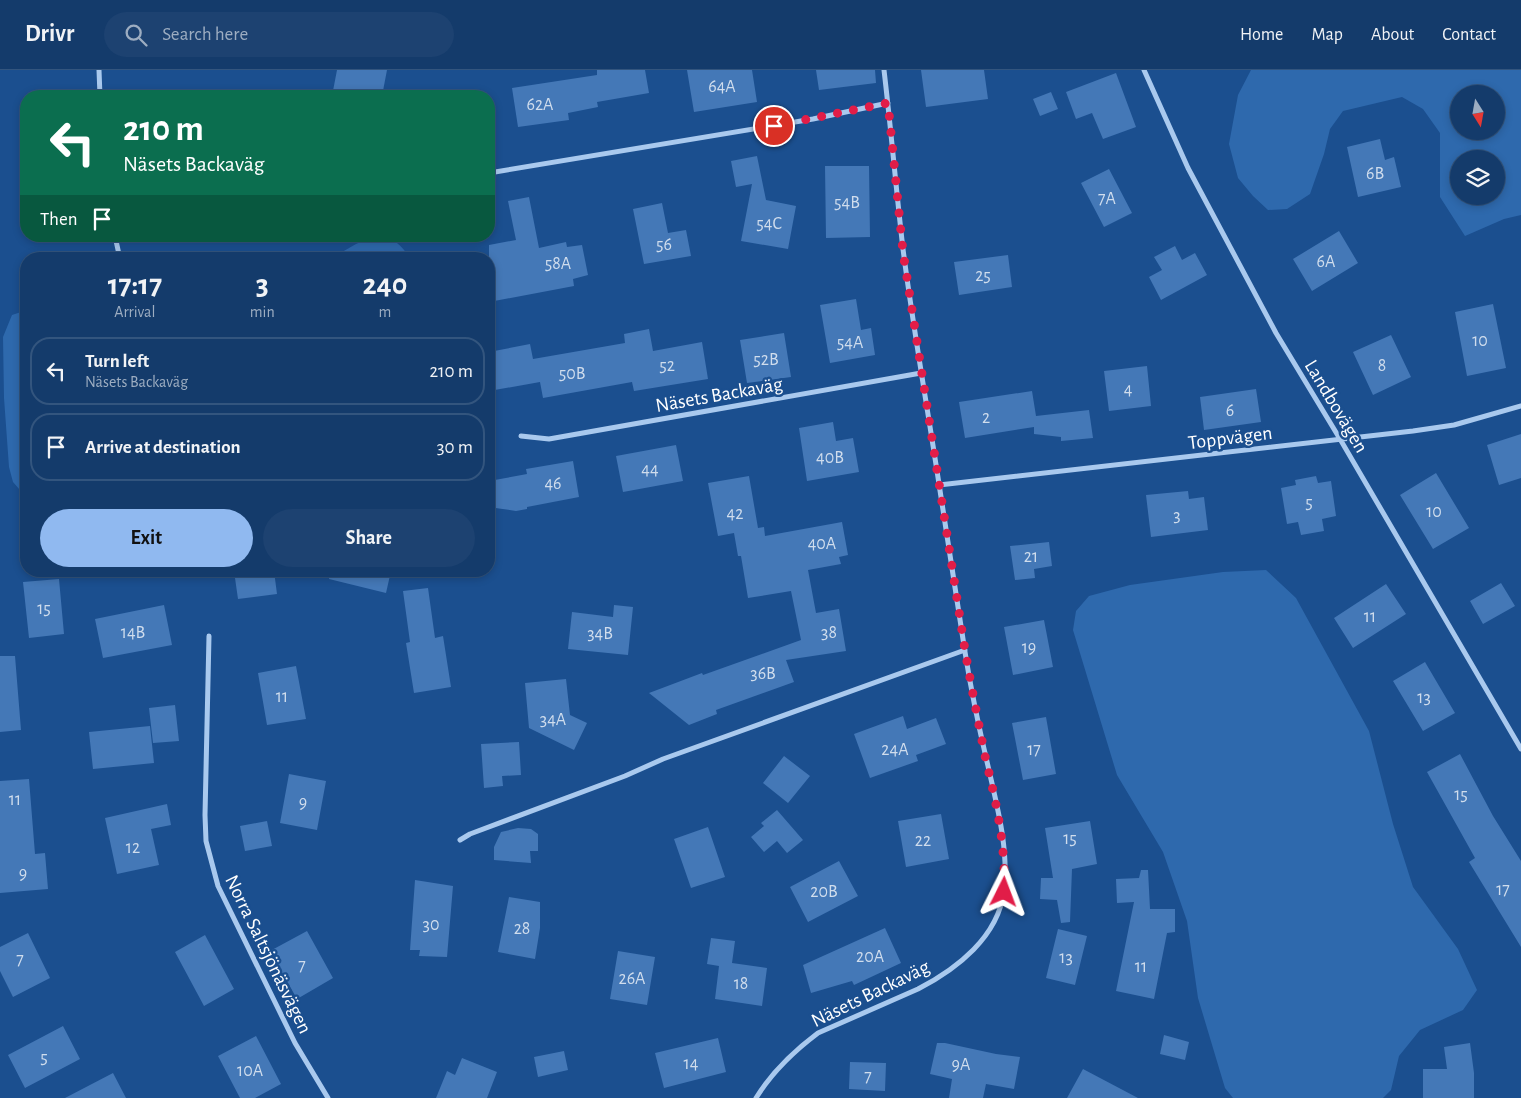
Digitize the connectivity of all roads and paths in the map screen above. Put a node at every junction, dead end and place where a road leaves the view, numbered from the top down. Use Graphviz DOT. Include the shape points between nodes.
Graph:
graph roads {
  1 [pos="99,70"];
  2 [pos="884,70"];
  3 [pos="1144,70"];
  4 [pos="100,90"];
  5 [pos="888,103"];
  6 [pos="495,172"];
  7 [pos="921,373"];
  8 [pos="1521,406"];
  9 [pos="521,436"];
  10 [pos="1340,439"];
  11 [pos="940,486"];
  12 [pos="210,636"];
  13 [pos="965,650"];
  14 [pos="1521,749"];
  15 [pos="460,840"];
  16 [pos="328,1098"];
  17 [pos="756,1098"];
  1 -- 4 [label="street"];
  2 -- 5 [label="street, Näsets Backaväg"];
  3 -- 10 [label="street, Landbovägen" via="1220,231"];
  5 -- 6 [label="street" via="813,119"];
  5 -- 7 [label="street, Näsets Backaväg" via="903,252"];
  7 -- 9 [label="street, Näsets Backaväg" via="549,439"];
  7 -- 11 [label="street, Näsets Backaväg"];
  8 -- 10 [label="street, Toppvägen" via="1454,425"];
  10 -- 11 [label="street, Toppvägen"];
  10 -- 14 [label="street, Landbovägen"];
  11 -- 13 [label="street, Näsets Backaväg"];
  12 -- 16 [label="street, Norra Saltsjönäsvägen" via="205,815 212,867 227,908 295,1043"];
  13 -- 15 [label="street" via="664,759"];
  13 -- 17 [label="street, Näsets Backaväg" via="1004,844 1004,892 998,912 988,933 952,968 918,989 818,1033 782,1065"];
}
